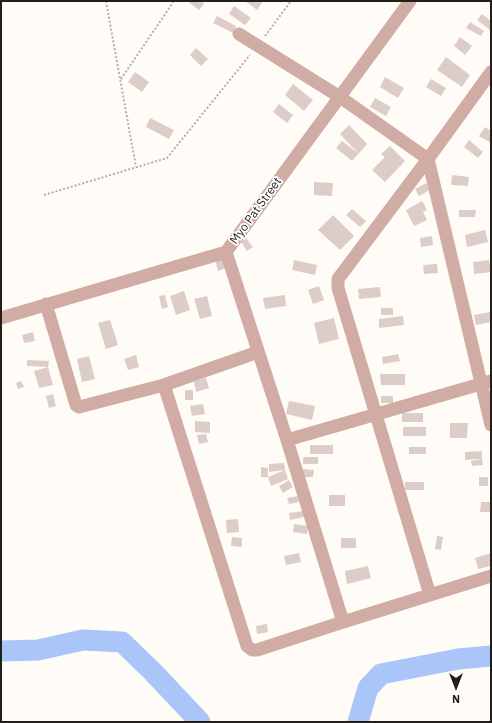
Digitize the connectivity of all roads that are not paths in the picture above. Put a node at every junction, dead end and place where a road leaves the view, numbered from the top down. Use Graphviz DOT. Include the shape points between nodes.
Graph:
graph roads {
  1 [pos="410,1"];
  2 [pos="239,34"];
  3 [pos="491,72"];
  4 [pos="340,96"];
  5 [pos="428,159"];
  6 [pos="226,252"];
  7 [pos="46,304"];
  8 [pos="1,318"];
  9 [pos="258,352"];
  10 [pos="486,383"];
  11 [pos="164,384"];
  12 [pos="376,415"];
  13 [pos="491,424"];
  14 [pos="288,440"];
  15 [pos="491,576"];
  16 [pos="430,595"];
  17 [pos="343,622"];
  1 -- 4 [label="street, Myo Pat Street"];
  2 -- 4 [label="street"];
  3 -- 5 [label="street"];
  4 -- 5 [label="street"];
  4 -- 6 [label="street, Myo Pat Street"];
  5 -- 10 [label="street"];
  5 -- 12 [label="street" via="338,279 338,288"];
  6 -- 7 [label="street, Myo Pat Street"];
  6 -- 9 [label="street"];
  7 -- 8 [label="street, Myo Pat Street"];
  7 -- 11 [label="street" via="77,406"];
  9 -- 11 [label="street"];
  9 -- 14 [label="street"];
  10 -- 12 [label="street"];
  10 -- 13 [label="street"];
  11 -- 17 [label="street" via="247,646 257,650"];
  12 -- 14 [label="street"];
  12 -- 16 [label="street"];
  14 -- 17 [label="street"];
  15 -- 16 [label="street"];
  16 -- 17 [label="street"];
}
